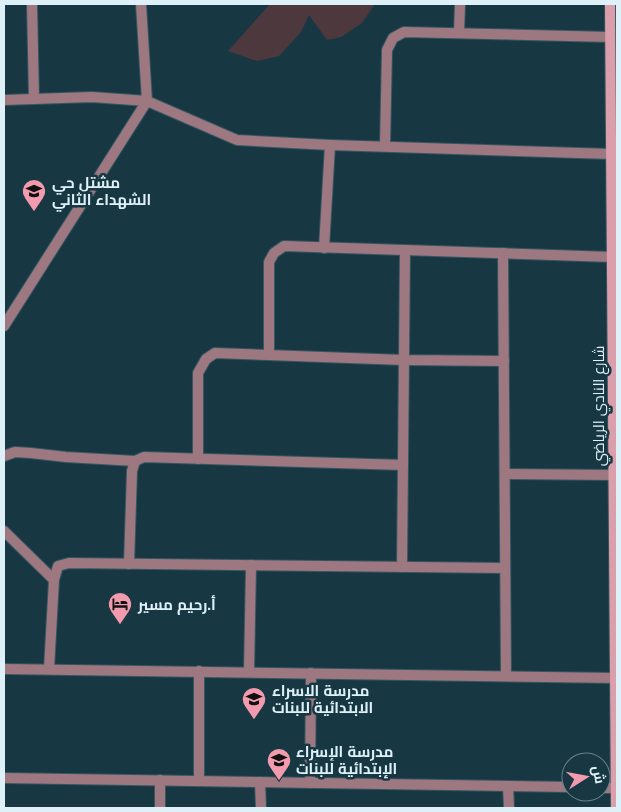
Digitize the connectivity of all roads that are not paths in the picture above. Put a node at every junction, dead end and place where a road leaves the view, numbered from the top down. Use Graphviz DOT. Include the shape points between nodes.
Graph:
graph roads {
  1 [pos="32,4"];
  2 [pos="141,4"];
  3 [pos="460,4"];
  4 [pos="610,4"];
  5 [pos="459,33"];
  6 [pos="610,37"];
  7 [pos="34,99"];
  8 [pos="4,100"];
  9 [pos="147,101"];
  10 [pos="330,144"];
  11 [pos="385,146"];
  12 [pos="611,154"];
  13 [pos="324,248"];
  14 [pos="405,250"];
  15 [pos="503,253"];
  16 [pos="612,257"];
  17 [pos="4,326"];
  18 [pos="269,355"];
  19 [pos="404,360"];
  20 [pos="504,361"];
  21 [pos="615,450"];
  22 [pos="4,456"];
  23 [pos="198,459"];
  24 [pos="135,461"];
  25 [pos="403,465"];
  26 [pos="505,474"];
  27 [pos="613,475"];
  28 [pos="4,531"];
  29 [pos="129,564"];
  30 [pos="250,565"];
  31 [pos="402,567"];
  32 [pos="504,568"];
  33 [pos="54,580"];
  34 [pos="4,669"];
  35 [pos="49,669"];
  36 [pos="199,671"];
  37 [pos="249,672"];
  38 [pos="312,673"];
  39 [pos="506,675"];
  40 [pos="615,678"];
  41 [pos="4,778"];
  42 [pos="160,780"];
  43 [pos="199,781"];
  44 [pos="260,782"];
  45 [pos="310,783"];
  46 [pos="508,786"];
  47 [pos="561,787"];
  48 [pos="611,788"];
  49 [pos="616,788"];
  50 [pos="160,808"];
  51 [pos="261,808"];
  52 [pos="509,808"];
  53 [pos="616,808"];
  1 -- 7 [label="street"];
  2 -- 9 [label="street"];
  3 -- 5 [label="street"];
  4 -- 6 [label="main road, شارع النادي الرياضي"];
  5 -- 6 [label="street"];
  5 -- 11 [label="street" via="404,32 393,38 387,50"];
  6 -- 12 [label="main road, شارع النادي الرياضي"];
  7 -- 8 [label="street"];
  7 -- 9 [label="street" via="92,97"];
  9 -- 10 [label="street" via="237,140"];
  9 -- 17 [label="street"];
  10 -- 11 [label="street"];
  10 -- 13 [label="street"];
  11 -- 12 [label="street"];
  12 -- 16 [label="main road, شارع النادي الرياضي"];
  13 -- 14 [label="street"];
  13 -- 18 [label="street" via="284,246 274,253 269,262"];
  14 -- 15 [label="street"];
  14 -- 19 [label="street"];
  15 -- 16 [label="street"];
  15 -- 20 [label="street"];
  16 -- 21 [label="main road, شارع النادي الرياضي"];
  18 -- 19 [label="street"];
  18 -- 23 [label="street" via="215,353 206,359 198,373"];
  19 -- 20 [label="street"];
  19 -- 25 [label="street"];
  20 -- 26 [label="street"];
  21 -- 27 [label="main road, شارع النادي الرياضي"];
  22 -- 24 [label="street" via="15,452"];
  23 -- 24 [label="street" via="144,457"];
  23 -- 25 [label="street"];
  24 -- 29 [label="street"];
  25 -- 31 [label="street"];
  26 -- 27 [label="street"];
  26 -- 32 [label="street"];
  27 -- 40 [label="main road, شارع النادي الرياضي"];
  28 -- 33 [label="street"];
  29 -- 30 [label="street"];
  29 -- 33 [label="street" via="69,563 58,566"];
  30 -- 31 [label="street"];
  30 -- 37 [label="street"];
  31 -- 32 [label="street"];
  32 -- 39 [label="street"];
  33 -- 35 [label="street"];
  34 -- 35 [label="street"];
  35 -- 36 [label="street"];
  36 -- 37 [label="street"];
  36 -- 43 [label="street"];
  37 -- 38 [label="street"];
  38 -- 39 [label="street"];
  38 -- 45 [label="street"];
  39 -- 40 [label="street"];
  40 -- 49 [label="main road, شارع النادي الرياضي"];
  41 -- 42 [label="street"];
  42 -- 43 [label="street"];
  42 -- 50 [label="street"];
  43 -- 44 [label="street"];
  44 -- 45 [label="street"];
  44 -- 51 [label="street"];
  45 -- 46 [label="street"];
  46 -- 47 [label="street"];
  46 -- 52 [label="street"];
  48 -- 49 [label="street"];
  49 -- 53 [label="main road, شارع النادي الرياضي"];
}
